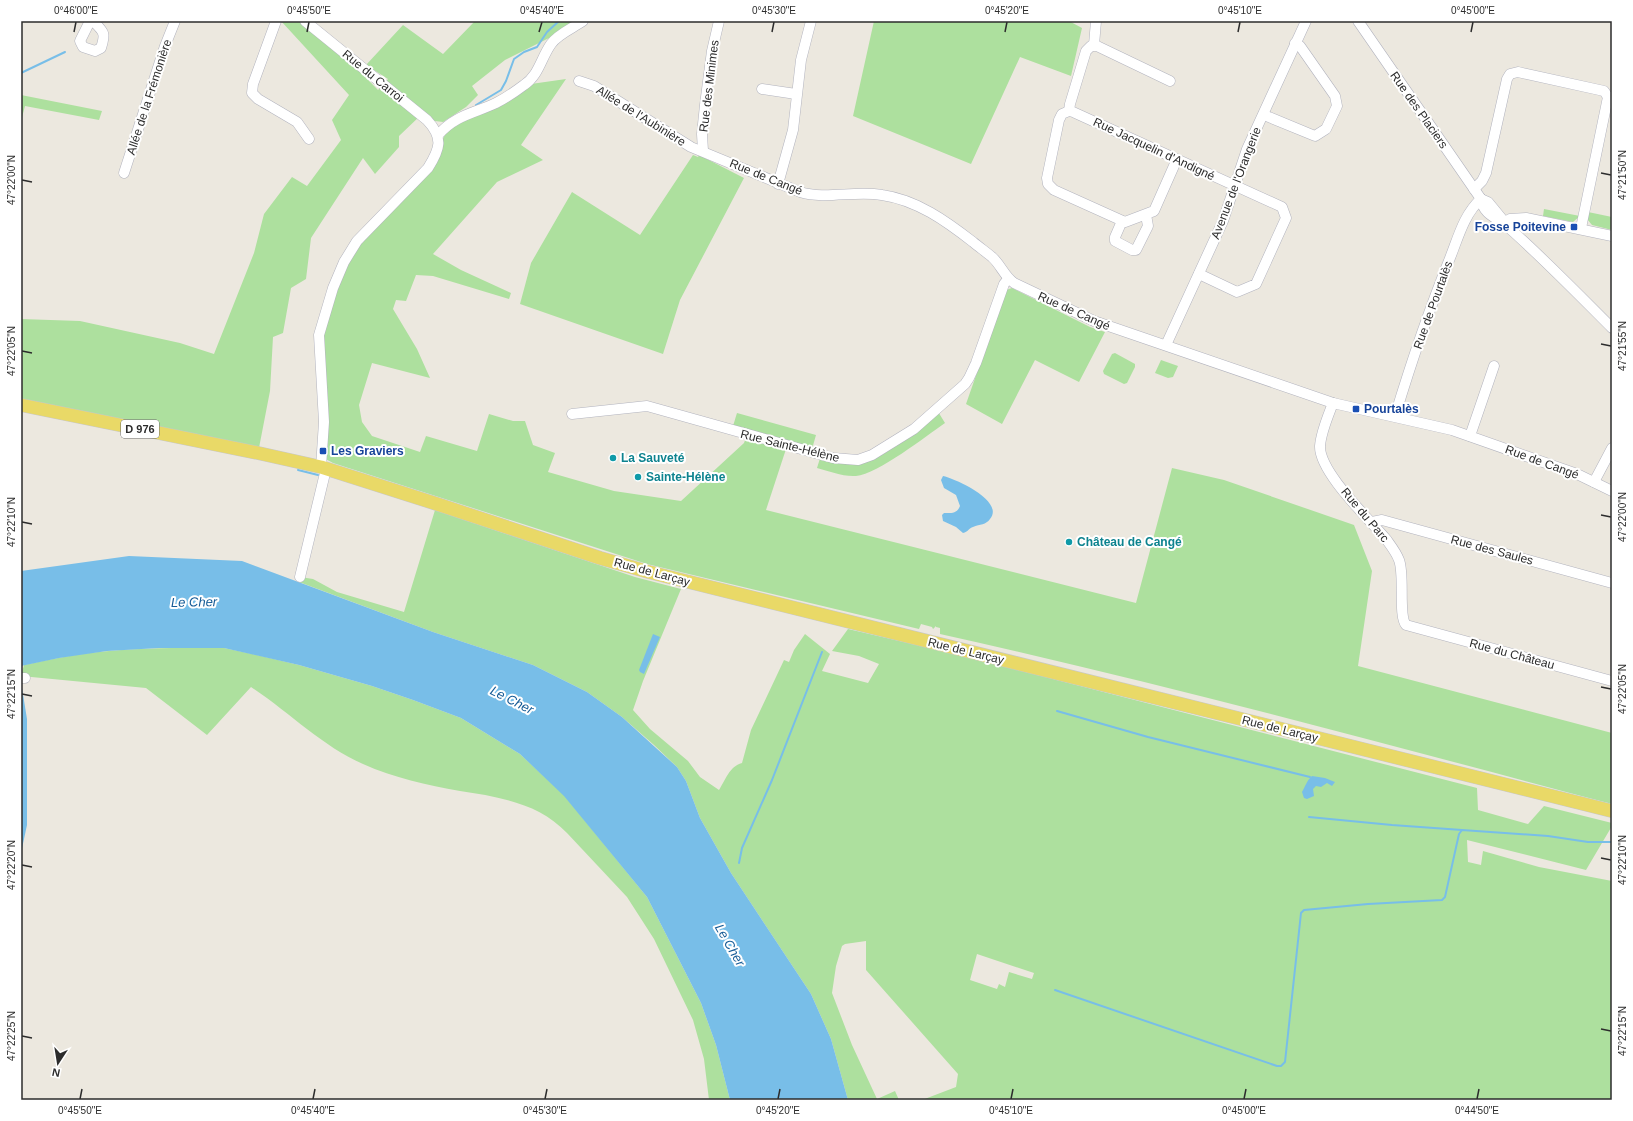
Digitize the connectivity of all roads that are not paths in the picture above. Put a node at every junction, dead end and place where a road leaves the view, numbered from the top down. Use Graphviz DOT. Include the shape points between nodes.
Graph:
graph roads {
  1 [pos="90,21"];
  2 [pos="93,21"];
  3 [pos="175,21"];
  4 [pos="276,21"];
  5 [pos="305,21"];
  6 [pos="583,21"];
  7 [pos="719,21"];
  8 [pos="811,21"];
  9 [pos="1096,21"];
  10 [pos="1306,21"];
  11 [pos="1358,21"];
  12 [pos="1296,43"];
  13 [pos="1094,45"];
  14 [pos="579,81"];
  15 [pos="1170,81"];
  16 [pos="762,89"];
  17 [pos="796,94"];
  18 [pos="1071,111"];
  19 [pos="1264,115"];
  20 [pos="438,134"];
  21 [pos="309,138"];
  22 [pos="704,151"];
  23 [pos="1177,159"];
  24 [pos="124,173"];
  25 [pos="778,184"];
  26 [pos="1235,186"];
  27 [pos="1474,189"];
  28 [pos="1481,199"];
  29 [pos="1146,215"];
  30 [pos="1122,221"];
  31 [pos="1504,223"];
  32 [pos="1581,228"];
  33 [pos="1612,236"];
  34 [pos="1198,274"];
  35 [pos="1008,279"];
  36 [pos="1612,328"];
  37 [pos="1166,345"];
  38 [pos="1494,366"];
  39 [pos="1333,403"];
  40 [pos="21,405"];
  41 [pos="572,414"];
  42 [pos="1395,416"];
  43 [pos="1470,436"];
  44 [pos="1612,448"];
  45 [pos="324,468"];
  46 [pos="1594,482"];
  47 [pos="1612,491"];
  48 [pos="1372,522"];
  49 [pos="300,577"];
  50 [pos="1612,583"];
  51 [pos="1411,627"];
  52 [pos="1612,681"];
  53 [pos="1612,811"];
  1 -- 2 [label="street" via="80,41 83,47 95,51 101,48 105,36"];
  3 -- 24 [label="street, Allée de la Frémonière"];
  4 -- 21 [label="street" via="252,93 297,122"];
  5 -- 20 [label="street, Rue du Carroi" via="421,115"];
  6 -- 20 [label="street" via="555,39 533,78 497,103 465,114"];
  7 -- 22 [label="street, Rue des Minimes" via="705,105 702,134"];
  8 -- 17 [label="street"];
  9 -- 13 [label="street"];
  10 -- 12 [label="street, Avenue de l'Orangerie"];
  11 -- 27 [label="street, Rue des Placiers"];
  12 -- 19 [label="street, Avenue de l'Orangerie"];
  12 -- 19 [label="street" via="1335,96 1337,106 1326,129 1315,136"];
  13 -- 15 [label="street"];
  13 -- 18 [label="street" via="1086,50 1070,104"];
  14 -- 22 [label="street, Allée de l'Aubinière" via="594,86 681,141"];
  16 -- 17 [label="street"];
  17 -- 25 [label="street" via="793,130"];
  18 -- 23 [label="street, Rue Jacquelin d'Andigné"];
  18 -- 30 [label="street" via="1062,114 1059,120 1048,184 1054,190"];
  19 -- 26 [label="street, Avenue de l'Orangerie" via="1247,149"];
  20 -- 45 [label="street" via="437,150 428,168 357,241 339,274 326,307 320,334"];
  22 -- 25 [label="street, Rue de Cangé"];
  23 -- 26 [label="street, Rue Jacquelin d'Andigné"];
  23 -- 29 [label="street" via="1154,211"];
  25 -- 35 [label="street, Rue de Cangé" via="813,195 859,193 882,195 910,203 939,217 993,258"];
  26 -- 34 [label="street, Avenue de l'Orangerie" via="1223,221"];
  26 -- 34 [label="street, Rue Jacquelin d'Andigné" via="1282,206 1286,218 1253,286 1237,292"];
  27 -- 28 [label="street, Rue des Placiers"];
  27 -- 32 [label="street" via="1486,173 1510,74 1518,72 1604,91 1608,97"];
  28 -- 31 [label="street, Rue des Placiers" via="1488,213"];
  28 -- 42 [label="street, Rue de Pourtalès" via="1464,221 1434,298"];
  29 -- 30 [label="street"];
  29 -- 30 [label="street" via="1148,226 1136,250 1115,242"];
  31 -- 32 [label="street" via="1510,219 1520,218"];
  31 -- 36 [label="street, Rue des Placiers" via="1537,252"];
  32 -- 33 [label="street"];
  34 -- 37 [label="street, Avenue de l'Orangerie"];
  35 -- 37 [label="street, Rue de Cangé" via="1094,321"];
  35 -- 41 [label="street, Rue Sainte-Hélène" via="976,363 965,384 914,429 865,458 833,458 647,406"];
  37 -- 39 [label="street, Rue de Cangé"];
  38 -- 43 [label="street"];
  39 -- 42 [label="street, Rue de Cangé"];
  39 -- 48 [label="street, Rue du Parc" via="1320,447 1322,459 1330,474"];
  40 -- 45 [label="main road, D 976"];
  42 -- 43 [label="street, Rue de Cangé"];
  43 -- 46 [label="street, Rue de Cangé"];
  44 -- 46 [label="street"];
  45 -- 49 [label="street"];
  45 -- 53 [label="main road, Rue de Larçay" via="649,572"];
  46 -- 47 [label="street, Rue de Cangé"];
  48 -- 50 [label="street, Rue des Saules" via="1382,520"];
  48 -- 51 [label="street, Rue du Parc" via="1397,554 1400,562 1402,618"];
  51 -- 52 [label="street, Rue du Château"];
}
